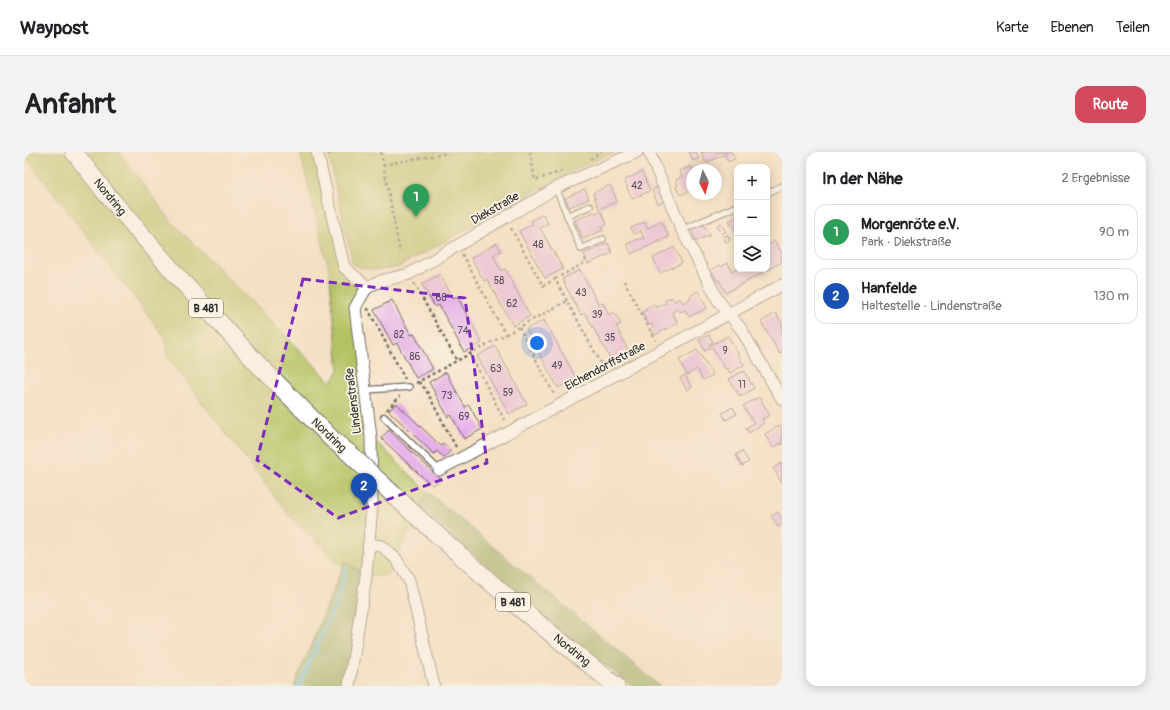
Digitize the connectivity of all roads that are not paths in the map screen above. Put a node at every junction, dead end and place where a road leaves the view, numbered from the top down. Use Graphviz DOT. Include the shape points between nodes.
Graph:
graph roads {
  1 [pos="74,152"];
  2 [pos="317,152"];
  3 [pos="637,152"];
  4 [pos="649,152"];
  5 [pos="782,186"];
  6 [pos="556,188"];
  7 [pos="770,192"];
  8 [pos="590,206"];
  9 [pos="734,207"];
  10 [pos="567,216"];
  11 [pos="682,230"];
  12 [pos="603,239"];
  13 [pos="782,285"];
  14 [pos="368,288"];
  15 [pos="728,315"];
  16 [pos="409,387"];
  17 [pos="365,390"];
  18 [pos="782,399"];
  19 [pos="384,417"];
  20 [pos="439,470"];
  21 [pos="369,544"];
  22 [pos="348,686"];
  23 [pos="434,686"];
  24 [pos="616,686"];
  1 -- 24 [label="main road, Nordring / B 481, bridge" via="105,192 188,287 254,360 333,440 516,605"];
  2 -- 14 [label="street" via="344,267"];
  3 -- 6 [label="street, Diekstraße"];
  4 -- 11 [label="street"];
  5 -- 7 [label="lane"];
  6 -- 10 [label="lane"];
  6 -- 14 [label="street, Diekstraße" via="409,274 380,281"];
  8 -- 10 [label="lane"];
  9 -- 11 [label="lane"];
  10 -- 12 [label="lane" via="581,249"];
  11 -- 15 [label="street"];
  13 -- 15 [label="street, Eichendorffstraße"];
  14 -- 17 [label="street, Lindenstraße" via="356,308"];
  15 -- 18 [label="street" via="741,329"];
  15 -- 20 [label="street, Eichendorffstraße"];
  16 -- 17 [label="lane"];
  17 -- 21 [label="street, Lindenstraße" via="371,437 372,473"];
  19 -- 20 [label="lane"];
  21 -- 22 [label="street, Lindenstraße"];
  21 -- 23 [label="street" via="382,546 396,559 409,580"];
}
